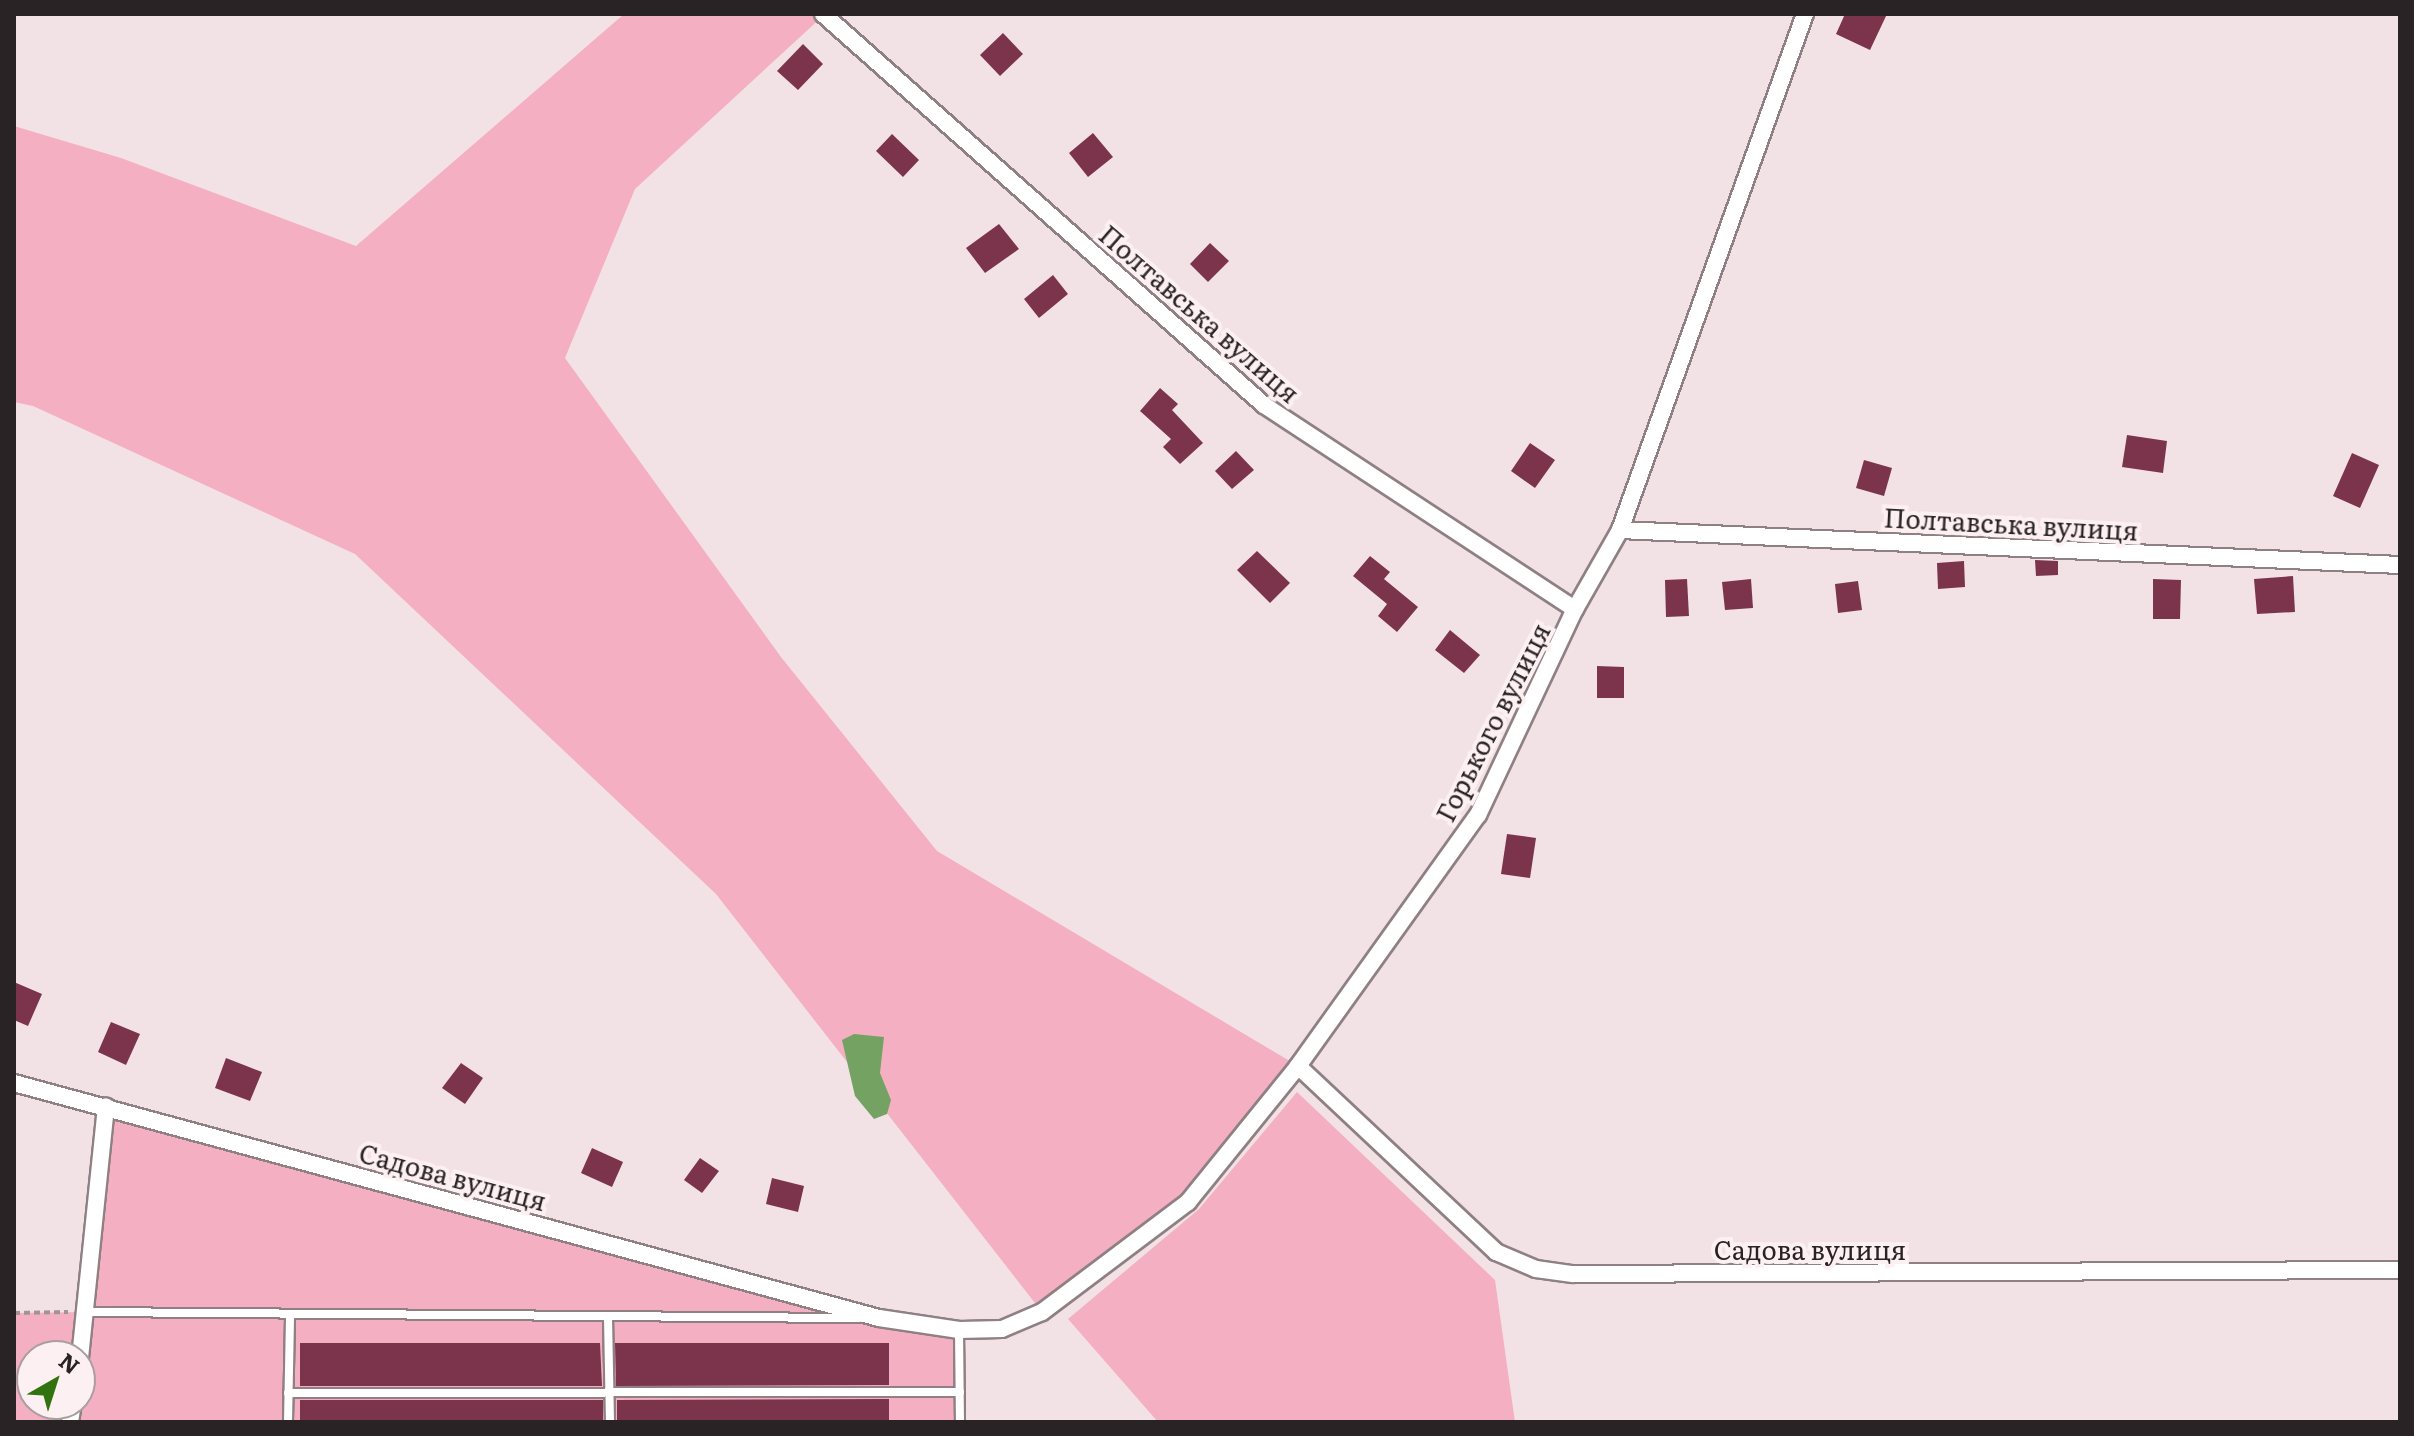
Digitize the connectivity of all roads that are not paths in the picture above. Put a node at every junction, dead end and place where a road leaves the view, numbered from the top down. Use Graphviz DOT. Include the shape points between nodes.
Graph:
graph roads {
  1 [pos="823,14"];
  2 [pos="1805,14"];
  3 [pos="1620,530"];
  4 [pos="2400,565"];
  5 [pos="1575,609"];
  6 [pos="1298,1066"];
  7 [pos="14,1083"];
  8 [pos="106,1106"];
  9 [pos="2400,1270"];
  10 [pos="87,1312"];
  11 [pos="290,1315"];
  12 [pos="608,1318"];
  13 [pos="879,1318"];
  14 [pos="959,1330"];
  15 [pos="83,1340"];
  16 [pos="960,1392"];
  17 [pos="288,1393"];
  18 [pos="611,1393"];
  19 [pos="288,1422"];
  20 [pos="610,1422"];
  21 [pos="960,1422"];
  1 -- 5 [label="street, Полтавська вулиця" via="1264,405"];
  2 -- 3 [label="street, Горького вулиця"];
  3 -- 4 [label="street, Полтавська вулиця"];
  3 -- 5 [label="street, Горького вулиця"];
  5 -- 6 [label="street, Горького вулиця" via="1478,815"];
  6 -- 9 [label="street, Садова вулиця" via="1496,1252 1536,1269 1573,1274"];
  6 -- 14 [label="street, Горького вулиця" via="1188,1202 1042,1312 1002,1329"];
  7 -- 8 [label="street, Садова вулиця"];
  8 -- 10 [label="street"];
  8 -- 13 [label="street, Садова вулиця"];
  10 -- 11 [label="lane"];
  10 -- 15 [label="street"];
  11 -- 12 [label="lane"];
  11 -- 17 [label="lane"];
  12 -- 13 [label="lane"];
  12 -- 18 [label="lane"];
  13 -- 14 [label="street, Горького вулиця"];
  14 -- 16 [label="lane"];
  16 -- 18 [label="lane"];
  16 -- 21 [label="lane"];
  17 -- 18 [label="lane"];
  17 -- 19 [label="lane"];
  18 -- 20 [label="lane"];
}
